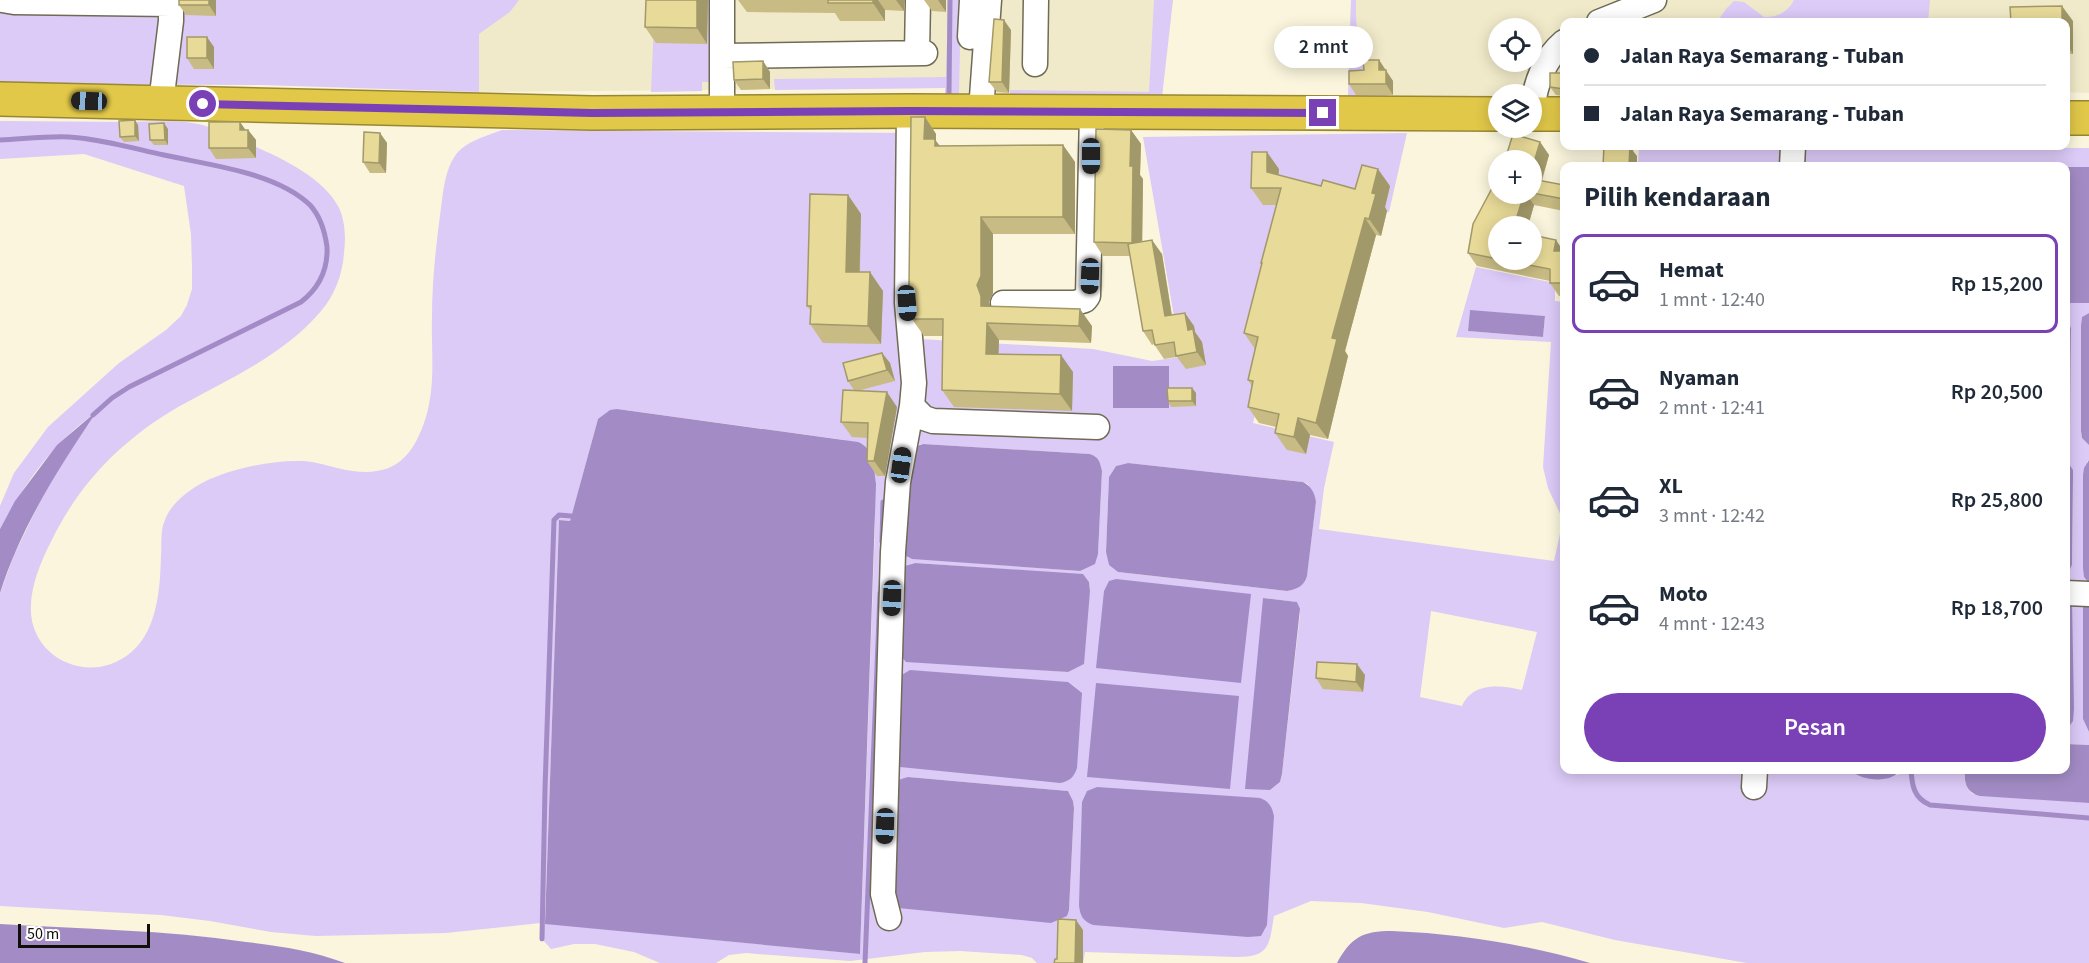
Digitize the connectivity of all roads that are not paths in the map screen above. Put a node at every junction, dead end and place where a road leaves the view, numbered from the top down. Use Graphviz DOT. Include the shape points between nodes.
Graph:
graph roads {
  1 [pos="2,0"];
  2 [pos="722,0"];
  3 [pos="918,0"];
  4 [pos="972,0"];
  5 [pos="989,0"];
  6 [pos="1036,0"];
  7 [pos="1654,0"];
  8 [pos="171,2"];
  9 [pos="1609,18"];
  10 [pos="1560,46"];
  11 [pos="722,56"];
  12 [pos="1035,64"];
  13 [pos="1539,84"];
  14 [pos="0,99"];
  15 [pos="161,103"];
  16 [pos="909,111"];
  17 [pos="973,111"];
  18 [pos="1092,112"];
  19 [pos="722,113"];
  20 [pos="1488,114"];
  21 [pos="1542,114"];
  22 [pos="1560,114"];
  23 [pos="2070,118"];
  24 [pos="2089,118"];
  25 [pos="1003,303"];
  26 [pos="912,406"];
  27 [pos="1097,427"];
  28 [pos="2070,592"];
  29 [pos="2089,594"];
  30 [pos="889,918"];
  1 -- 8 [label="lane"];
  2 -- 11 [label="lane"];
  3 -- 11 [label="lane" via="921,53"];
  4 -- 17 [label="lane"];
  5 -- 17 [label="lane"];
  6 -- 12 [label="lane"];
  7 -- 9 [label="lane"];
  8 -- 15 [label="lane"];
  10 -- 13 [label="lane" via="1543,68"];
  11 -- 19 [label="lane"];
  14 -- 15 [label="highway"];
  15 -- 19 [label="highway"];
  16 -- 17 [label="highway"];
  16 -- 19 [label="highway"];
  16 -- 26 [label="lane" via="906,249"];
  17 -- 18 [label="highway"];
  18 -- 20 [label="highway"];
  18 -- 25 [label="lane" via="1088,296 1075,303"];
  21 -- 22 [label="highway"];
  23 -- 24 [label="highway"];
  26 -- 27 [label="lane" via="933,421"];
  26 -- 30 [label="lane" via="898,482 893,552 883,894"];
  28 -- 29 [label="lane"];
}
